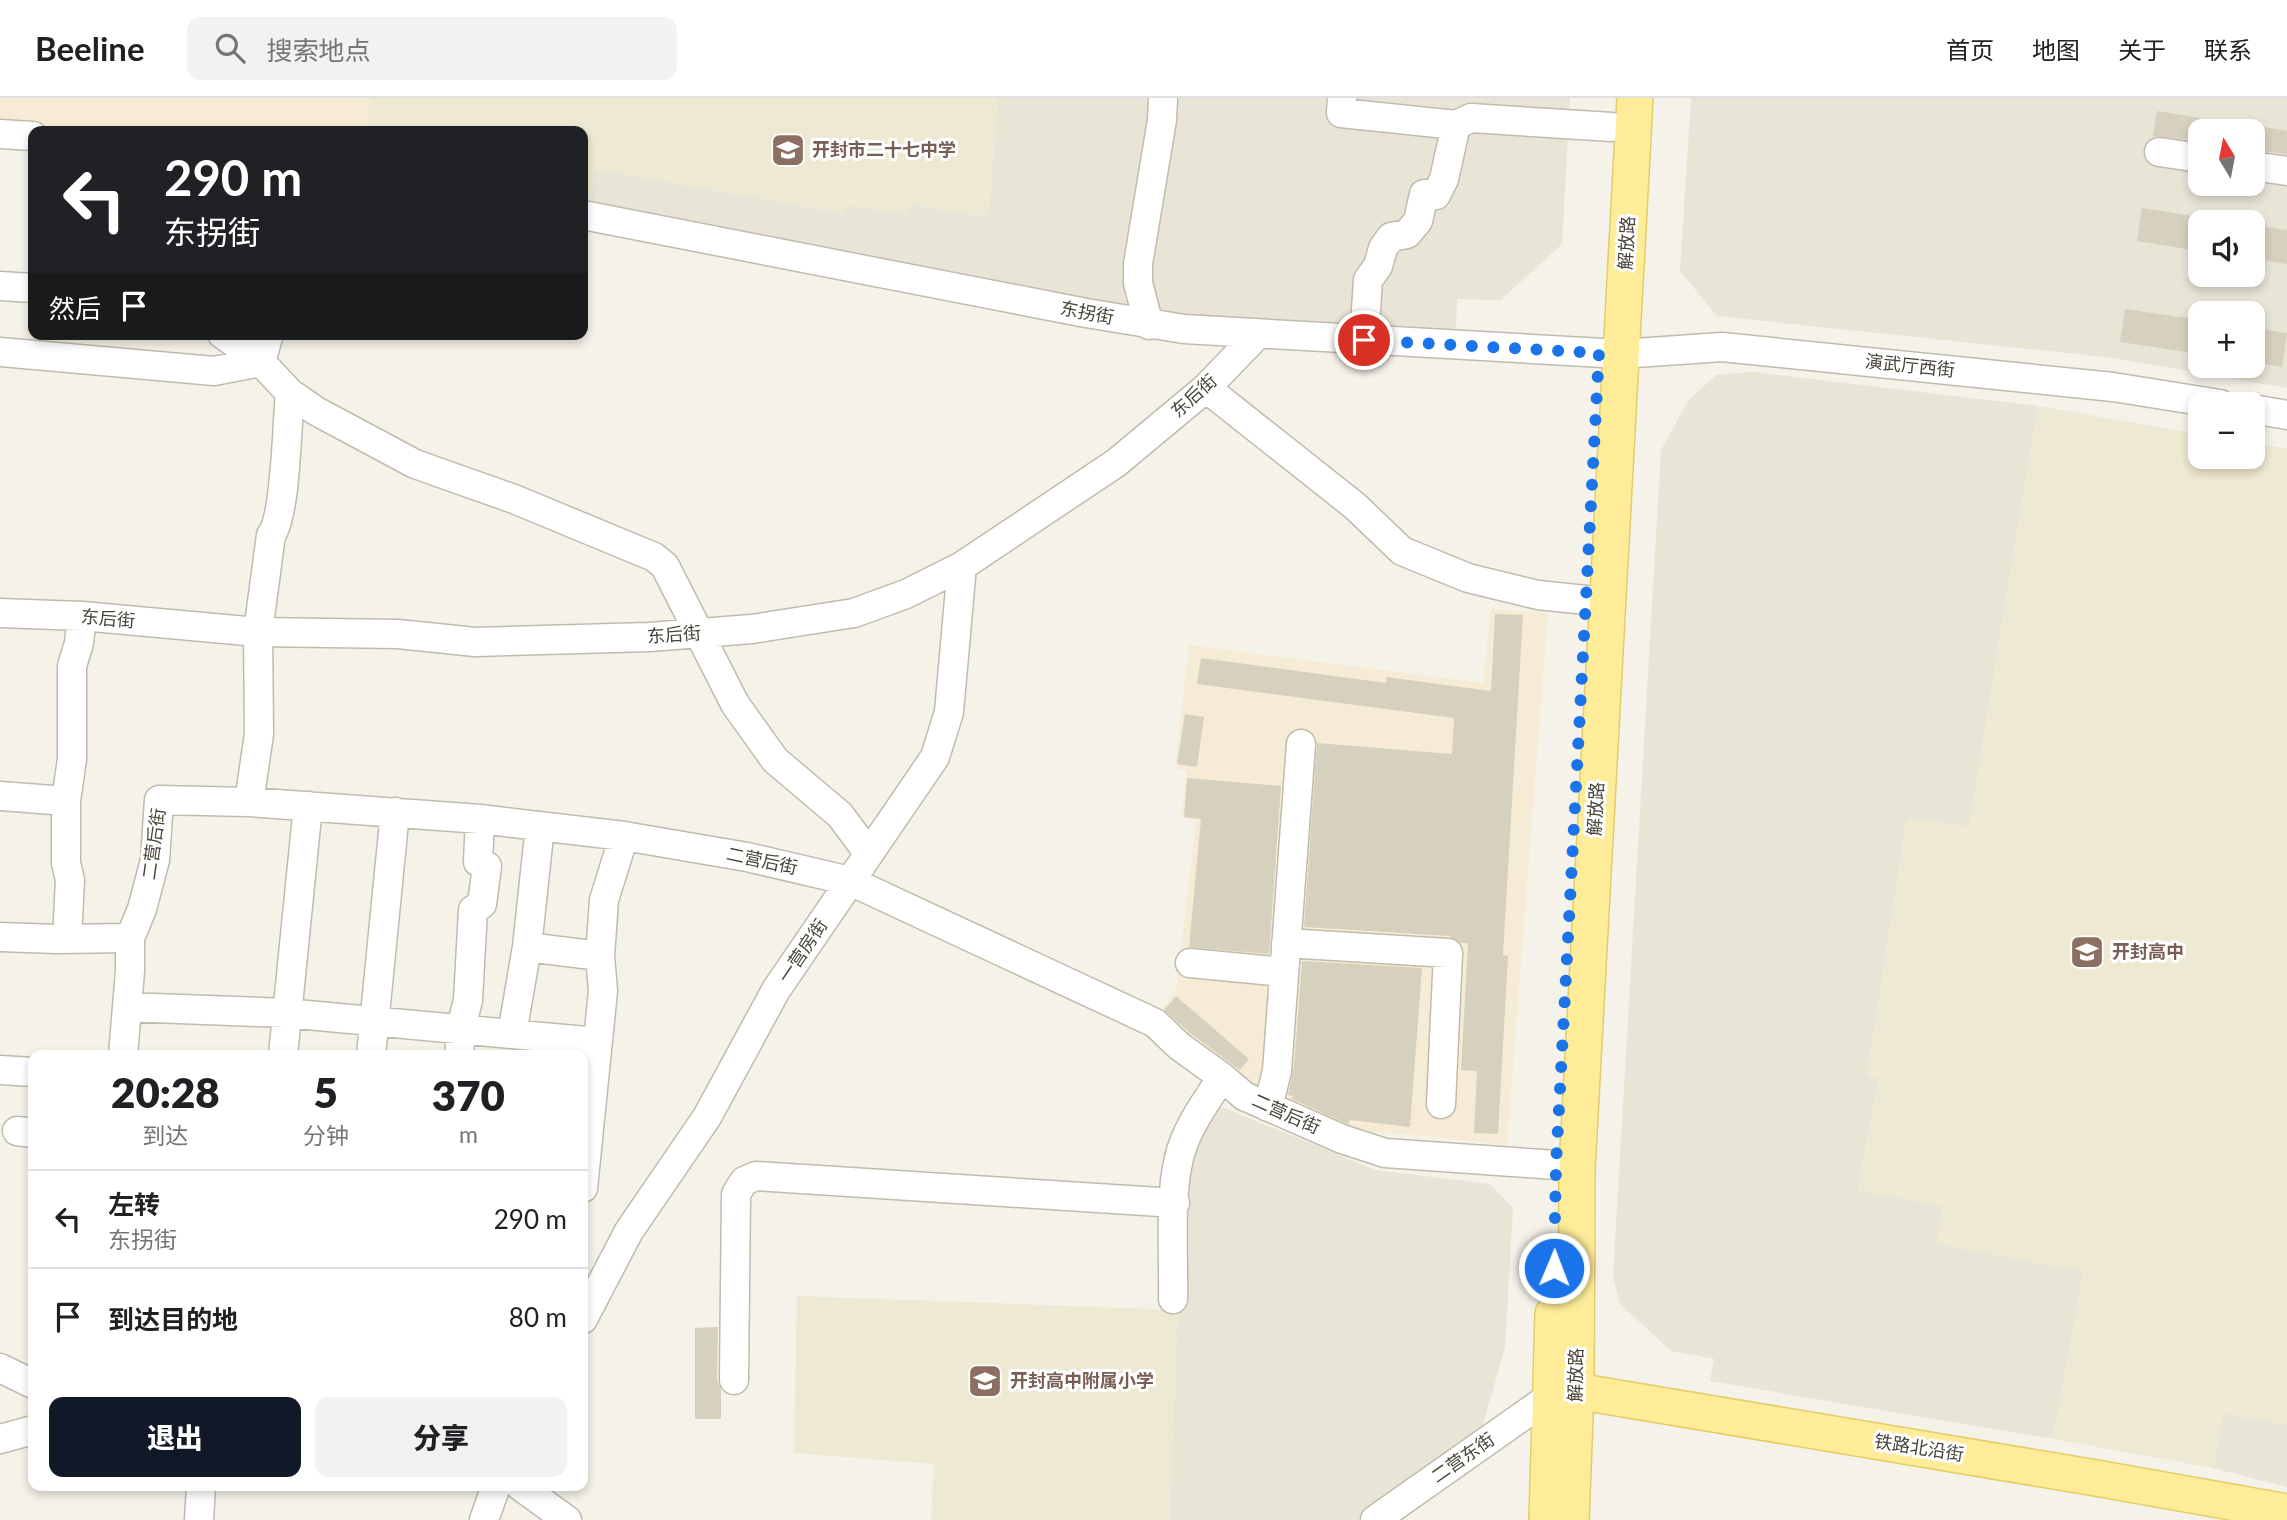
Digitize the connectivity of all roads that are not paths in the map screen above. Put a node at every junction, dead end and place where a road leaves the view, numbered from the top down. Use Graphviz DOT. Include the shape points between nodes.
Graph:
graph roads {
  1 [pos="1163,98"];
  2 [pos="1342,98"];
  3 [pos="1635,98"];
  4 [pos="1611,113"];
  5 [pos="1456,125"];
  6 [pos="0,134"];
  7 [pos="28,136"];
  8 [pos="2159,152"];
  9 [pos="2188,156"];
  10 [pos="2265,167"];
  11 [pos="2287,170"];
  12 [pos="588,216"];
  13 [pos="0,286"];
  14 [pos="28,288"];
  15 [pos="1149,325"];
  16 [pos="1257,335"];
  17 [pos="230,340"];
  18 [pos="267,340"];
  19 [pos="1364,340"];
  20 [pos="0,352"];
  21 [pos="1610,354"];
  22 [pos="261,362"];
  23 [pos="1206,388"];
  24 [pos="289,393"];
  25 [pos="2188,399"];
  26 [pos="2265,411"];
  27 [pos="2287,415"];
  28 [pos="962,566"];
  29 [pos="1586,600"];
  30 [pos="0,612"];
  31 [pos="82,616"];
  32 [pos="258,632"];
  33 [pos="698,633"];
  34 [pos="1301,744"];
  35 [pos="0,796"];
  36 [pos="66,801"];
  37 [pos="250,802"];
  38 [pos="308,806"];
  39 [pos="395,812"];
  40 [pos="480,819"];
  41 [pos="540,826"];
  42 [pos="624,836"];
  43 [pos="869,854"];
  44 [pos="850,881"];
  45 [pos="0,937"];
  46 [pos="130,937"];
  47 [pos="67,939"];
  48 [pos="1286,943"];
  49 [pos="527,947"];
  50 [pos="600,956"];
  51 [pos="1190,963"];
  52 [pos="1284,972"];
  53 [pos="127,1007"];
  54 [pos="286,1013"];
  55 [pos="374,1020"];
  56 [pos="512,1034"];
  57 [pos="460,1041"];
  58 [pos="597,1042"];
  59 [pos="123,1050"];
  60 [pos="283,1050"];
  61 [pos="372,1050"];
  62 [pos="0,1070"];
  63 [pos="28,1072"];
  64 [pos="1222,1077"];
  65 [pos="1441,1104"];
  66 [pos="1268,1107"];
  67 [pos="588,1136"];
  68 [pos="1556,1165"];
  69 [pos="1175,1203"];
  70 [pos="1173,1299"];
  71 [pos="588,1309"];
  72 [pos="0,1368"];
  73 [pos="734,1380"];
  74 [pos="28,1382"];
  75 [pos="1563,1393"];
  76 [pos="28,1431"];
  77 [pos="0,1439"];
  78 [pos="201,1491"];
  79 [pos="494,1491"];
  80 [pos="527,1491"];
  81 [pos="2287,1512"];
  82 [pos="199,1520"];
  83 [pos="484,1520"];
  84 [pos="567,1520"];
  85 [pos="1375,1520"];
  86 [pos="1547,1520"];
  87 [pos="1571,1520"];
  1 -- 15 [label="street" via="1138,264"];
  2 -- 5 [label="street" via="1341,113"];
  3 -- 21 [label="main road, 解放路"];
  4 -- 5 [label="street" via="1471,118"];
  4 -- 21 [label="main road, 解放路"];
  5 -- 19 [label="street" via="1436,195 1424,194 1418,221 1407,234 1391,237 1368,280"];
  6 -- 7 [label="street"];
  8 -- 9 [label="street"];
  10 -- 11 [label="street"];
  12 -- 15 [label="street, 东拐街"];
  13 -- 14 [label="street"];
  15 -- 16 [label="street, 东拐街"];
  16 -- 19 [label="street, 东拐街"];
  16 -- 23 [label="street, 东后街"];
  17 -- 22 [label="street"];
  18 -- 22 [label="street"];
  19 -- 21 [label="street, 东拐街"];
  20 -- 22 [label="street" via="214,371"];
  21 -- 25 [label="street, 演武厅西街" via="1722,347 2113,387"];
  21 -- 29 [label="main road, 解放路"];
  21 -- 75 [label="main road, 解放路" via="1577,1169"];
  22 -- 24 [label="street"];
  23 -- 28 [label="street, 东后街" via="1116,463"];
  23 -- 29 [label="street" via="1355,506 1402,551 1468,578 1538,595"];
  24 -- 32 [label="street" via="281,504 271,536"];
  24 -- 33 [label="street" via="415,464 654,557 665,566"];
  26 -- 27 [label="street"];
  28 -- 33 [label="street, 东后街" via="854,613"];
  28 -- 43 [label="street, 一营房街" via="949,712 941,742"];
  29 -- 68 [label="main road, 解放路"];
  30 -- 31 [label="street, 东后街"];
  31 -- 32 [label="street, 东后街"];
  31 -- 36 [label="street" via="72,667 72,759"];
  32 -- 33 [label="street, 东后街" via="398,634 475,642"];
  32 -- 37 [label="street" via="259,734"];
  33 -- 43 [label="street" via="734,704 775,760 840,815"];
  34 -- 48 [label="street"];
  35 -- 36 [label="street"];
  36 -- 47 [label="street"];
  37 -- 38 [label="street, 二营后街"];
  37 -- 46 [label="street, 二营后街" via="159,800 155,860"];
  38 -- 39 [label="street, 二营后街"];
  38 -- 54 [label="street"];
  39 -- 40 [label="street, 二营后街"];
  39 -- 55 [label="street"];
  40 -- 41 [label="street, 二营后街"];
  40 -- 57 [label="street" via="478,862 487,866 481,904 473,909 468,1000"];
  41 -- 42 [label="street, 二营后街"];
  41 -- 49 [label="street"];
  42 -- 44 [label="street, 二营后街"];
  42 -- 50 [label="street" via="604,900"];
  43 -- 44 [label="street, 一营房街"];
  44 -- 64 [label="street, 二营后街" via="1155,1023"];
  44 -- 71 [label="street, 一营房街" via="776,989 707,1117 629,1231"];
  45 -- 47 [label="street"];
  46 -- 47 [label="street"];
  46 -- 53 [label="street, 二营后街"];
  48 -- 52 [label="street"];
  48 -- 65 [label="street" via="1448,953"];
  49 -- 50 [label="street"];
  49 -- 56 [label="street"];
  50 -- 58 [label="street" via="603,991"];
  51 -- 52 [label="street"];
  52 -- 66 [label="street" via="1277,1072"];
  53 -- 54 [label="street"];
  53 -- 59 [label="street, 二营后街"];
  54 -- 55 [label="street"];
  54 -- 60 [label="street"];
  55 -- 57 [label="street"];
  55 -- 61 [label="street"];
  56 -- 57 [label="street"];
  56 -- 58 [label="street"];
  58 -- 67 [label="street"];
  62 -- 63 [label="street"];
  64 -- 66 [label="street, 二营后街" via="1244,1096"];
  64 -- 69 [label="street" via="1185,1139"];
  66 -- 68 [label="street, 二营后街" via="1385,1153"];
  68 -- 75 [label="main road, 解放路"];
  69 -- 70 [label="street"];
  69 -- 73 [label="street" via="756,1176 744,1181 736,1194"];
  72 -- 74 [label="street"];
  75 -- 81 [label="main road, 铁路北沿街"];
  75 -- 85 [label="street, 二营东街"];
  75 -- 86 [label="main road, 解放路"];
  75 -- 87 [label="main road, 解放路"];
  76 -- 77 [label="street"];
  78 -- 82 [label="street"];
  79 -- 83 [label="street"];
  80 -- 84 [label="street"];
}
